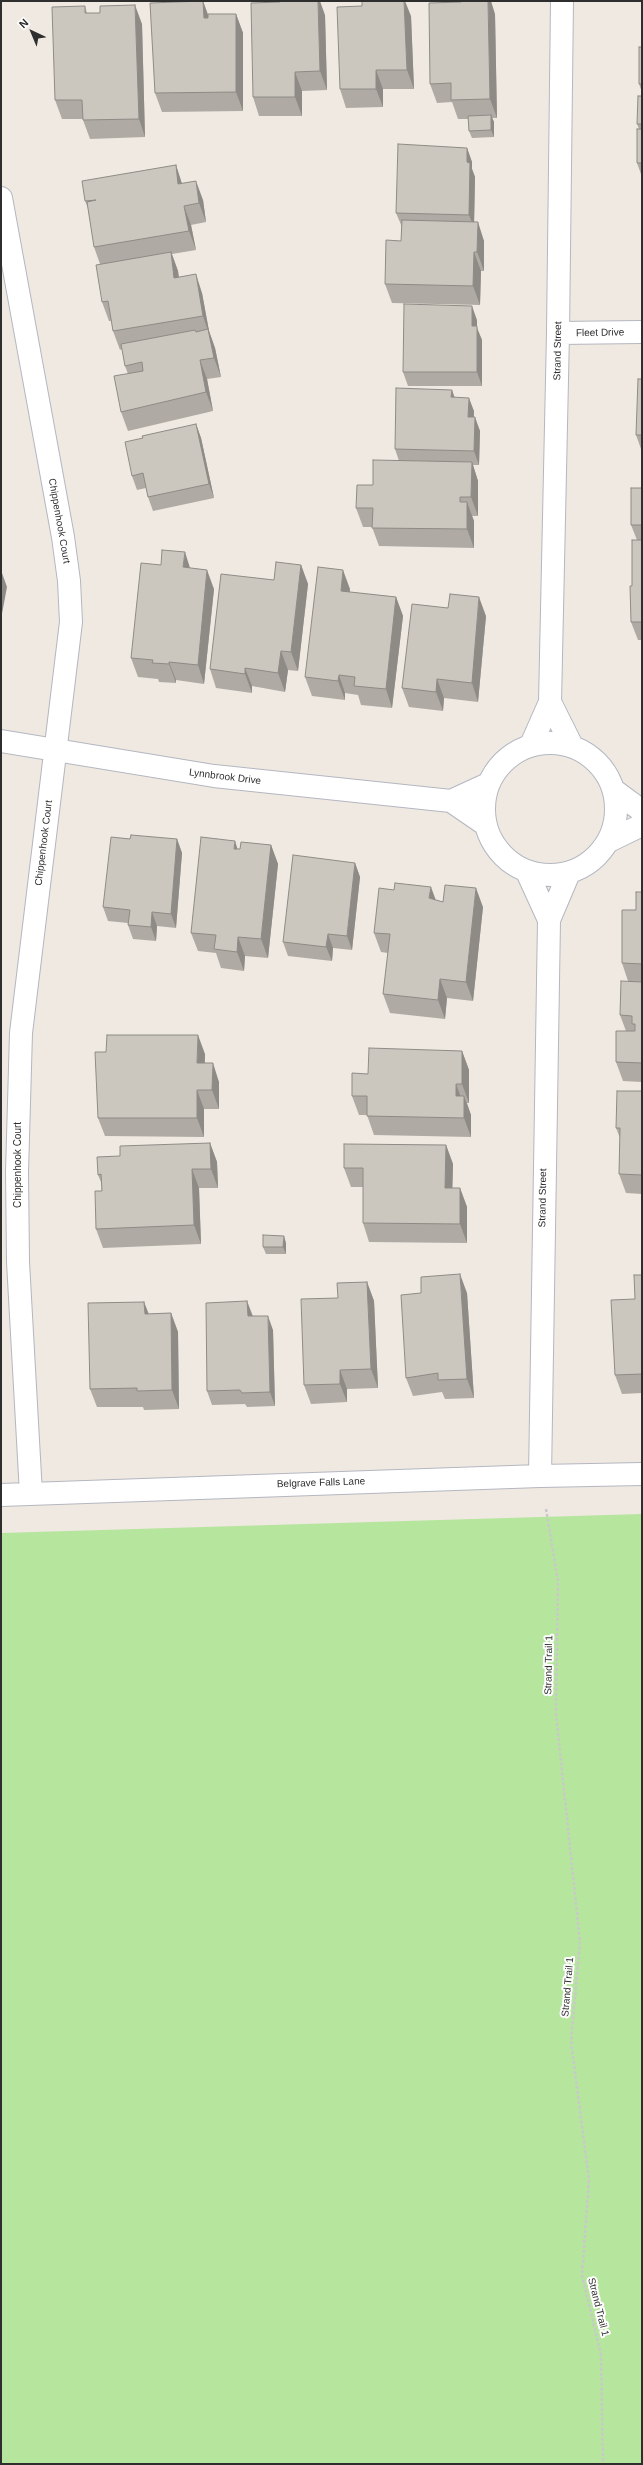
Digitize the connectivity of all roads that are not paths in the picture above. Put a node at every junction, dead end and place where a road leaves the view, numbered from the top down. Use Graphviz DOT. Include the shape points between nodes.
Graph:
graph roads {
  1 [pos="562,1"];
  2 [pos="1,198"];
  3 [pos="642,332"];
  4 [pos="558,333"];
  5 [pos="550,702"];
  6 [pos="1,741"];
  7 [pos="531,745"];
  8 [pos="572,746"];
  9 [pos="56,752"];
  10 [pos="488,784"];
  11 [pos="615,791"];
  12 [pos="451,801"];
  13 [pos="642,811"];
  14 [pos="486,825"];
  15 [pos="642,826"];
  16 [pos="609,841"];
  17 [pos="527,872"];
  18 [pos="569,873"];
  19 [pos="548,920"];
  20 [pos="642,1474"];
  21 [pos="540,1476"];
  22 [pos="31,1494"];
  23 [pos="1,1495"];
  1 -- 4 [label="street, Strand Street"];
  2 -- 9 [label="street, Chippenhook Court" via="69,581 71,622"];
  3 -- 4 [label="street, Fleet Drive"];
  4 -- 5 [label="street, Strand Street"];
  5 -- 7 [label="street, Strand Street"];
  5 -- 8 [label="street, Strand Street"];
  6 -- 9 [label="street, Lynnbrook Drive"];
  7 -- 8 [label="street" via="551,742"];
  7 -- 10 [label="street" via="498,767"];
  8 -- 11 [label="street" via="591,756 606,771"];
  9 -- 12 [label="street, Lynnbrook Drive" via="214,776"];
  9 -- 22 [label="street, Chippenhook Court" via="21,1033 18,1100 18,1262"];
  10 -- 12 [label="street"];
  10 -- 14 [label="street" via="484,803"];
  11 -- 13 [label="street"];
  11 -- 16 [label="street" via="617,812"];
  12 -- 14 [label="street, Lynnbrook Drive"];
  14 -- 17 [label="street" via="494,845 508,861"];
  15 -- 16 [label="street"];
  16 -- 18 [label="street" via="588,864"];
  17 -- 18 [label="street" via="549,876"];
  17 -- 19 [label="street, Strand Street"];
  18 -- 19 [label="street, Strand Street"];
  19 -- 21 [label="street, Strand Street"];
  20 -- 21 [label="street, Belgrave Falls Lane"];
  21 -- 22 [label="street, Belgrave Falls Lane"];
  22 -- 23 [label="street, Belgrave Falls Lane"];
}
